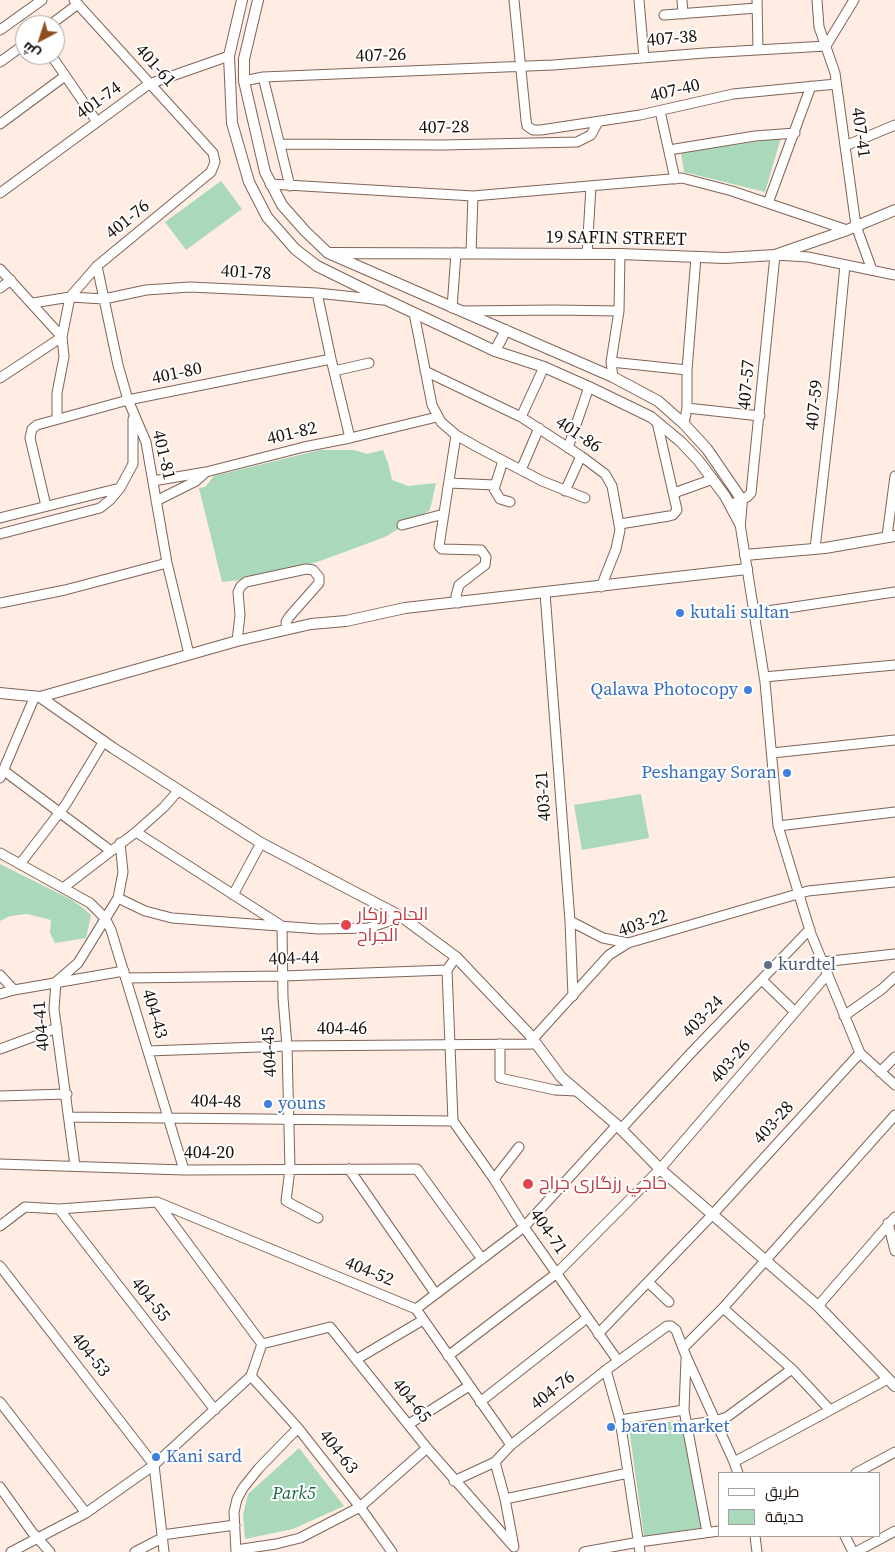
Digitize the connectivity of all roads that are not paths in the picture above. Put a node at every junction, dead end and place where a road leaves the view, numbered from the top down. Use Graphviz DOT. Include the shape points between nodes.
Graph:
graph roads {
  1 [pos="42,0"];
  2 [pos="242,0"];
  3 [pos="258,0"];
  4 [pos="514,0"];
  5 [pos="639,0"];
  6 [pos="682,0"];
  7 [pos="817,0"];
  8 [pos="854,0"];
  9 [pos="76,2"];
  10 [pos="757,4"];
  11 [pos="683,14"];
  12 [pos="61,15"];
  13 [pos="664,15"];
  14 [pos="0,30"];
  15 [pos="826,46"];
  16 [pos="758,50"];
  17 [pos="15,51"];
  18 [pos="229,56"];
  19 [pos="644,58"];
  20 [pos="0,62"];
  21 [pos="57,65"];
  22 [pos="521,66"];
  23 [pos="65,76"];
  24 [pos="263,77"];
  25 [pos="244,81"];
  26 [pos="149,84"];
  27 [pos="836,84"];
  28 [pos="812,86"];
  29 [pos="660,110"];
  30 [pos="97,122"];
  31 [pos="598,122"];
  32 [pos="0,124"];
  33 [pos="895,125"];
  34 [pos="795,133"];
  35 [pos="280,144"];
  36 [pos="845,146"];
  37 [pos="669,150"];
  38 [pos="211,172"];
  39 [pos="675,179"];
  40 [pos="270,184"];
  41 [pos="290,186"];
  42 [pos="591,186"];
  43 [pos="0,193"];
  44 [pos="474,196"];
  45 [pos="768,203"];
  46 [pos="895,210"];
  47 [pos="852,228"];
  48 [pos="328,253"];
  49 [pos="456,253"];
  50 [pos="471,253"];
  51 [pos="587,254"];
  52 [pos="620,254"];
  53 [pos="775,256"];
  54 [pos="696,257"];
  55 [pos="845,265"];
  56 [pos="97,266"];
  57 [pos="0,269"];
  58 [pos="872,270"];
  59 [pos="895,274"];
  60 [pos="11,280"];
  61 [pos="0,288"];
  62 [pos="317,293"];
  63 [pos="70,297"];
  64 [pos="104,299"];
  65 [pos="388,300"];
  66 [pos="33,303"];
  67 [pos="457,310"];
  68 [pos="619,311"];
  69 [pos="414,313"];
  70 [pos="506,330"];
  71 [pos="62,337"];
  72 [pos="495,351"];
  73 [pos="330,359"];
  74 [pos="611,362"];
  75 [pos="369,363"];
  76 [pos="544,367"];
  77 [pos="687,370"];
  78 [pos="334,371"];
  79 [pos="425,371"];
  80 [pos="613,377"];
  81 [pos="0,378"];
  82 [pos="589,387"];
  83 [pos="128,400"];
  84 [pos="687,408"];
  85 [pos="133,412"];
  86 [pos="760,416"];
  87 [pos="438,417"];
  88 [pos="521,418"];
  89 [pos="57,419"];
  90 [pos="657,422"];
  91 [pos="684,424"];
  92 [pos="539,428"];
  93 [pos="456,435"];
  94 [pos="350,438"];
  95 [pos="568,448"];
  96 [pos="581,456"];
  97 [pos="503,460"];
  98 [pos="521,470"];
  99 [pos="206,472"];
  100 [pos="895,476"];
  101 [pos="713,480"];
  102 [pos="153,481"];
  103 [pos="450,483"];
  104 [pos="495,485"];
  105 [pos="120,488"];
  106 [pos="565,491"];
  107 [pos="674,492"];
  108 [pos="585,498"];
  109 [pos="156,500"];
  110 [pos="742,500"];
  111 [pos="510,502"];
  112 [pos="730,505"];
  113 [pos="46,506"];
  114 [pos="444,514"];
  115 [pos="0,518"];
  116 [pos="620,524"];
  117 [pos="740,524"];
  118 [pos="402,525"];
  119 [pos="0,534"];
  120 [pos="891,536"];
  121 [pos="816,549"];
  122 [pos="745,556"];
  123 [pos="166,563"];
  124 [pos="748,569"];
  125 [pos="601,587"];
  126 [pos="895,592"];
  127 [pos="545,593"];
  128 [pos="0,603"];
  129 [pos="458,603"];
  130 [pos="754,613"];
  131 [pos="288,629"];
  132 [pos="237,641"];
  133 [pos="189,654"];
  134 [pos="895,665"];
  135 [pos="764,678"];
  136 [pos="0,693"];
  137 [pos="38,696"];
  138 [pos="895,740"];
  139 [pos="104,741"];
  140 [pos="772,753"];
  141 [pos="2,774"];
  142 [pos="178,791"];
  143 [pos="60,812"];
  144 [pos="895,812"];
  145 [pos="778,826"];
  146 [pos="136,832"];
  147 [pos="120,843"];
  148 [pos="261,843"];
  149 [pos="111,851"];
  150 [pos="0,853"];
  151 [pos="20,864"];
  152 [pos="895,882"];
  153 [pos="63,888"];
  154 [pos="233,895"];
  155 [pos="798,895"];
  156 [pos="118,898"];
  157 [pos="402,917"];
  158 [pos="105,918"];
  159 [pos="570,921"];
  160 [pos="282,926"];
  161 [pos="810,929"];
  162 [pos="628,942"];
  163 [pos="895,954"];
  164 [pos="456,957"];
  165 [pos="822,962"];
  166 [pos="447,970"];
  167 [pos="0,975"];
  168 [pos="125,975"];
  169 [pos="827,975"];
  170 [pos="283,976"];
  171 [pos="895,978"];
  172 [pos="762,980"];
  173 [pos="56,982"];
  174 [pos="14,990"];
  175 [pos="0,994"];
  176 [pos="573,996"];
  177 [pos="795,1012"];
  178 [pos="844,1016"];
  179 [pos="57,1028"];
  180 [pos="534,1042"];
  181 [pos="500,1044"];
  182 [pos="449,1045"];
  183 [pos="288,1046"];
  184 [pos="0,1049"];
  185 [pos="148,1051"];
  186 [pos="860,1053"];
  187 [pos="895,1057"];
  188 [pos="880,1072"];
  189 [pos="895,1085"];
  190 [pos="576,1091"];
  191 [pos="66,1094"];
  192 [pos="0,1096"];
  193 [pos="895,1116"];
  194 [pos="69,1117"];
  195 [pos="168,1117"];
  196 [pos="289,1119"];
  197 [pos="453,1121"];
  198 [pos="619,1127"];
  199 [pos="519,1147"];
  200 [pos="0,1164"];
  201 [pos="75,1166"];
  202 [pos="290,1169"];
  203 [pos="349,1169"];
  204 [pos="660,1169"];
  205 [pos="184,1170"];
  206 [pos="494,1179"];
  207 [pos="157,1202"];
  208 [pos="59,1209"];
  209 [pos="713,1214"];
  210 [pos="318,1218"];
  211 [pos="892,1220"];
  212 [pos="0,1226"];
  213 [pos="524,1227"];
  214 [pos="895,1251"];
  215 [pos="482,1259"];
  216 [pos="765,1259"];
  217 [pos="0,1266"];
  218 [pos="558,1273"];
  219 [pos="648,1282"];
  220 [pos="435,1293"];
  221 [pos="669,1302"];
  222 [pos="818,1306"];
  223 [pos="723,1308"];
  224 [pos="416,1309"];
  225 [pos="587,1318"];
  226 [pos="423,1320"];
  227 [pos="598,1334"];
  228 [pos="262,1344"];
  229 [pos="684,1352"];
  230 [pos="448,1356"];
  231 [pos="357,1359"];
  232 [pos="618,1361"];
  233 [pos="792,1369"];
  234 [pos="606,1370"];
  235 [pos="251,1376"];
  236 [pos="891,1382"];
  237 [pos="469,1386"];
  238 [pos="0,1402"];
  239 [pos="480,1402"];
  240 [pos="215,1410"];
  241 [pos="684,1410"];
  242 [pos="830,1410"];
  243 [pos="620,1420"];
  244 [pos="715,1421"];
  245 [pos="409,1424"];
  246 [pos="688,1425"];
  247 [pos="298,1428"];
  248 [pos="510,1445"];
  249 [pos="427,1448"];
  250 [pos="895,1452"];
  251 [pos="495,1462"];
  252 [pos="734,1462"];
  253 [pos="154,1465"];
  254 [pos="738,1472"];
  255 [pos="858,1472"];
  256 [pos="628,1473"];
  257 [pos="454,1481"];
  258 [pos="0,1487"];
  259 [pos="506,1498"];
  260 [pos="360,1507"];
  261 [pos="86,1513"];
  262 [pos="235,1525"];
  263 [pos="718,1531"];
  264 [pos="895,1531"];
  265 [pos="707,1532"];
  266 [pos="162,1537"];
  267 [pos="755,1537"];
  268 [pos="846,1537"];
  269 [pos="37,1538"];
  270 [pos="639,1542"];
  271 [pos="515,1550"];
  272 [pos="236,1551"];
  273 [pos="11,1552"];
  274 [pos="50,1552"];
  275 [pos="135,1552"];
  276 [pos="164,1552"];
  277 [pos="392,1552"];
  278 [pos="584,1552"];
  279 [pos="640,1552"];
  280 [pos="756,1552"];
  281 [pos="855,1552"];
  1 -- 14 [label="street"];
  2 -- 18 [label="street"];
  3 -- 25 [label="street" via="244,59"];
  4 -- 22 [label="street"];
  5 -- 19 [label="street"];
  6 -- 11 [label="street"];
  7 -- 15 [label="street, 407-41"];
  8 -- 15 [label="street"];
  9 -- 12 [label="street"];
  9 -- 26 [label="street, 401-61"];
  10 -- 11 [label="street"];
  10 -- 16 [label="street"];
  11 -- 13 [label="street"];
  15 -- 16 [label="street, 407-38"];
  15 -- 27 [label="street, 407-41"];
  16 -- 19 [label="street, 407-38"];
  17 -- 20 [label="street"];
  18 -- 26 [label="street, 401-74"];
  18 -- 65 [label="street" via="232,123 249,182 266,217 295,249 318,266"];
  19 -- 22 [label="street, 407-38"];
  21 -- 23 [label="street"];
  22 -- 24 [label="street, 407-26"];
  22 -- 31 [label="street, 407-40" via="527,126 541,130"];
  23 -- 30 [label="street"];
  23 -- 32 [label="street"];
  24 -- 25 [label="street, 407-26"];
  24 -- 35 [label="street"];
  25 -- 40 [label="street"];
  26 -- 30 [label="street, 401-74"];
  26 -- 38 [label="street, 401-61" via="213,153"];
  27 -- 28 [label="street, 407-40"];
  27 -- 36 [label="street, 407-41"];
  28 -- 29 [label="street, 407-40" via="733,94"];
  28 -- 34 [label="street"];
  29 -- 31 [label="street, 407-40"];
  29 -- 37 [label="street"];
  30 -- 43 [label="street, 401-74"];
  31 -- 35 [label="street, 407-28" via="591,134 578,142"];
  33 -- 36 [label="street"];
  34 -- 37 [label="street"];
  34 -- 45 [label="street"];
  35 -- 41 [label="street"];
  36 -- 47 [label="street, 407-41"];
  37 -- 39 [label="street"];
  38 -- 56 [label="street, 401-76"];
  39 -- 42 [label="street"];
  39 -- 45 [label="street" via="682,178"];
  40 -- 41 [label="street"];
  40 -- 48 [label="street" via="282,205"];
  41 -- 44 [label="street"];
  42 -- 44 [label="street"];
  42 -- 51 [label="street"];
  44 -- 50 [label="street"];
  45 -- 47 [label="street"];
  46 -- 47 [label="street, 19 SAFIN STREET"];
  47 -- 53 [label="street, 19 SAFIN STREET"];
  47 -- 58 [label="street, 407-41"];
  48 -- 49 [label="street, 19 SAFIN STREET"];
  48 -- 67 [label="street"];
  49 -- 50 [label="street, 19 SAFIN STREET"];
  49 -- 67 [label="street"];
  50 -- 51 [label="street, 19 SAFIN STREET"];
  51 -- 52 [label="street, 19 SAFIN STREET"];
  52 -- 54 [label="street, 19 SAFIN STREET"];
  52 -- 68 [label="street"];
  53 -- 54 [label="street, 19 SAFIN STREET"];
  53 -- 55 [label="street" via="808,257"];
  53 -- 86 [label="street, 407-57"];
  54 -- 77 [label="street"];
  55 -- 58 [label="street"];
  55 -- 121 [label="street, 407-59"];
  56 -- 63 [label="street, 401-76"];
  56 -- 64 [label="street, 401-81"];
  57 -- 60 [label="street"];
  58 -- 59 [label="street"];
  60 -- 61 [label="street"];
  60 -- 66 [label="street"];
  62 -- 64 [label="street, 401-78" via="190,287 146,290"];
  62 -- 65 [label="street, 401-78"];
  62 -- 73 [label="street"];
  63 -- 64 [label="street, 401-78"];
  63 -- 66 [label="street, 401-78"];
  63 -- 71 [label="street"];
  64 -- 83 [label="street, 401-81"];
  65 -- 69 [label="street"];
  66 -- 71 [label="street"];
  67 -- 68 [label="street"];
  67 -- 70 [label="street"];
  68 -- 74 [label="street"];
  69 -- 72 [label="street"];
  69 -- 79 [label="street"];
  70 -- 72 [label="street"];
  70 -- 80 [label="street"];
  71 -- 81 [label="street"];
  71 -- 89 [label="street" via="64,357 56,393"];
  72 -- 76 [label="street"];
  73 -- 78 [label="street"];
  73 -- 83 [label="street, 401-80"];
  74 -- 77 [label="street"];
  74 -- 80 [label="street"];
  75 -- 78 [label="street"];
  76 -- 82 [label="street"];
  76 -- 88 [label="street"];
  77 -- 84 [label="street"];
  78 -- 94 [label="street"];
  79 -- 87 [label="street" via="432,405"];
  79 -- 88 [label="street, 401-86"];
  80 -- 91 [label="street" via="658,402"];
  82 -- 90 [label="street"];
  82 -- 95 [label="street"];
  83 -- 85 [label="street, 401-81"];
  83 -- 89 [label="street, 401-80"];
  84 -- 86 [label="street"];
  84 -- 91 [label="street"];
  85 -- 102 [label="street, 401-81" via="146,442"];
  85 -- 105 [label="street" via="133,464"];
  86 -- 110 [label="street, 407-57" via="751,493"];
  87 -- 93 [label="street"];
  87 -- 94 [label="street, 401-82"];
  88 -- 92 [label="street, 401-86"];
  89 -- 113 [label="street, 401-80" via="37,425 32,429 30,438"];
  90 -- 101 [label="street" via="690,451"];
  90 -- 107 [label="street"];
  91 -- 110 [label="street" via="707,449"];
  92 -- 95 [label="street, 401-86"];
  92 -- 98 [label="street"];
  93 -- 97 [label="street"];
  93 -- 103 [label="street"];
  94 -- 99 [label="street, 401-82"];
  95 -- 96 [label="street, 401-86"];
  96 -- 106 [label="street"];
  96 -- 116 [label="street, 401-86" via="610,482"];
  97 -- 98 [label="street"];
  97 -- 104 [label="street"];
  98 -- 106 [label="street"];
  99 -- 102 [label="street, 401-82"];
  99 -- 109 [label="street" via="196,481"];
  100 -- 120 [label="street"];
  101 -- 107 [label="street"];
  101 -- 112 [label="street"];
  102 -- 109 [label="street, 401-81"];
  103 -- 104 [label="street"];
  103 -- 114 [label="street"];
  104 -- 111 [label="street" via="497,497"];
  105 -- 113 [label="street"];
  105 -- 119 [label="street" via="100,508"];
  106 -- 108 [label="street"];
  107 -- 116 [label="street" via="677,506 669,516"];
  109 -- 123 [label="street, 401-81"];
  110 -- 112 [label="street"];
  110 -- 117 [label="street"];
  112 -- 117 [label="street"];
  113 -- 115 [label="street"];
  114 -- 118 [label="street"];
  114 -- 129 [label="street" via="440,547 481,550 486,557 485,565 459,585"];
  116 -- 125 [label="street, 401-86" via="618,543"];
  117 -- 122 [label="street"];
  120 -- 121 [label="street"];
  121 -- 122 [label="street"];
  122 -- 124 [label="street"];
  123 -- 128 [label="street" via="65,590"];
  123 -- 133 [label="street, 401-81"];
  124 -- 125 [label="street"];
  124 -- 130 [label="street"];
  125 -- 127 [label="street"];
  126 -- 130 [label="street"];
  127 -- 129 [label="street"];
  127 -- 159 [label="street, 403-21"];
  129 -- 131 [label="street" via="405,608"];
  130 -- 135 [label="street"];
  131 -- 132 [label="street"];
  131 -- 132 [label="street" via="286,622 289,616 319,583 319,577 313,570 246,582 238,592"];
  132 -- 133 [label="street"];
  133 -- 137 [label="street"];
  134 -- 135 [label="street"];
  135 -- 140 [label="street"];
  136 -- 137 [label="street"];
  137 -- 139 [label="street"];
  137 -- 141 [label="street"];
  138 -- 140 [label="street"];
  139 -- 142 [label="street"];
  139 -- 143 [label="street"];
  140 -- 145 [label="street"];
  141 -- 143 [label="street"];
  142 -- 146 [label="street"];
  142 -- 148 [label="street"];
  143 -- 149 [label="street"];
  143 -- 151 [label="street"];
  144 -- 145 [label="street"];
  145 -- 155 [label="street"];
  146 -- 147 [label="street"];
  146 -- 154 [label="street"];
  147 -- 149 [label="street"];
  147 -- 156 [label="street, 404-41" via="123,872"];
  148 -- 154 [label="street"];
  148 -- 157 [label="street"];
  149 -- 153 [label="street"];
  150 -- 151 [label="street, 404-43"];
  151 -- 153 [label="street, 404-43"];
  152 -- 155 [label="street, 403-22"];
  153 -- 158 [label="street, 404-43" via="90,903"];
  154 -- 160 [label="street"];
  155 -- 161 [label="street"];
  155 -- 162 [label="street, 403-22"];
  156 -- 158 [label="street, 404-41"];
  156 -- 160 [label="street" via="145,911 172,918"];
  157 -- 160 [label="street" via="368,928"];
  157 -- 164 [label="street"];
  158 -- 168 [label="street, 404-43"];
  158 -- 173 [label="street, 404-41" via="78,963"];
  159 -- 162 [label="street" via="603,938"];
  159 -- 176 [label="street, 403-21"];
  160 -- 170 [label="street, 404-45"];
  161 -- 165 [label="street"];
  161 -- 172 [label="street, 403-24"];
  162 -- 176 [label="street, 403-22" via="609,955"];
  163 -- 165 [label="street"];
  164 -- 166 [label="street"];
  164 -- 180 [label="street"];
  165 -- 169 [label="street"];
  166 -- 170 [label="street, 404-44"];
  166 -- 182 [label="street"];
  167 -- 174 [label="street"];
  168 -- 170 [label="street, 404-44"];
  168 -- 173 [label="street, 404-44"];
  168 -- 185 [label="street, 404-43"];
  169 -- 177 [label="street, 403-26"];
  169 -- 178 [label="street"];
  170 -- 183 [label="street, 404-45"];
  171 -- 178 [label="street"];
  172 -- 177 [label="street"];
  172 -- 198 [label="street, 403-24"];
  173 -- 174 [label="street, 404-44"];
  173 -- 179 [label="street, 404-41" via="54,1009"];
  174 -- 175 [label="street, 404-44"];
  176 -- 180 [label="street, 403-22"];
  177 -- 204 [label="street, 403-26"];
  178 -- 186 [label="street"];
  179 -- 184 [label="street"];
  179 -- 191 [label="street, 404-41"];
  180 -- 181 [label="street, 404-46"];
  180 -- 190 [label="street"];
  181 -- 182 [label="street, 404-46"];
  181 -- 190 [label="street" via="500,1078 555,1090"];
  182 -- 183 [label="street, 404-46"];
  182 -- 197 [label="street"];
  183 -- 185 [label="street, 404-46"];
  183 -- 196 [label="street, 404-45"];
  185 -- 195 [label="street, 404-43"];
  186 -- 188 [label="street"];
  186 -- 209 [label="street, 403-28"];
  187 -- 188 [label="street"];
  188 -- 189 [label="street"];
  190 -- 198 [label="street"];
  191 -- 192 [label="street"];
  191 -- 194 [label="street, 404-41"];
  193 -- 216 [label="street"];
  194 -- 195 [label="street, 404-48"];
  194 -- 201 [label="street, 404-41"];
  195 -- 196 [label="street, 404-48"];
  195 -- 205 [label="street, 404-43"];
  196 -- 197 [label="street, 404-48"];
  196 -- 202 [label="street, 404-45"];
  197 -- 206 [label="street, 404-71"];
  198 -- 204 [label="street"];
  198 -- 213 [label="street, 403-24"];
  199 -- 206 [label="street"];
  200 -- 201 [label="street, 404-20"];
  201 -- 205 [label="street, 404-20"];
  202 -- 203 [label="street, 404-20"];
  202 -- 205 [label="street, 404-20"];
  202 -- 210 [label="street, 404-45" via="286,1201"];
  203 -- 215 [label="street, 404-20" via="417,1169"];
  203 -- 220 [label="street"];
  204 -- 209 [label="street"];
  204 -- 218 [label="street, 403-26"];
  206 -- 213 [label="street, 404-71"];
  207 -- 208 [label="street"];
  207 -- 224 [label="street, 404-52"];
  207 -- 228 [label="street"];
  208 -- 212 [label="street" via="25,1207"];
  208 -- 240 [label="street, 404-55"];
  209 -- 216 [label="street"];
  209 -- 219 [label="street, 403-28"];
  211 -- 214 [label="street"];
  211 -- 222 [label="street"];
  213 -- 215 [label="street, 403-24"];
  213 -- 218 [label="street, 404-71"];
  215 -- 220 [label="street, 403-24"];
  216 -- 222 [label="street"];
  216 -- 223 [label="street"];
  217 -- 253 [label="street, 404-53"];
  218 -- 225 [label="street, 404-71"];
  218 -- 230 [label="street, 403-26"];
  219 -- 221 [label="street"];
  219 -- 227 [label="street, 403-28"];
  220 -- 224 [label="street, 403-24"];
  222 -- 236 [label="street"];
  223 -- 229 [label="street"];
  223 -- 233 [label="street"];
  224 -- 226 [label="street"];
  225 -- 227 [label="street, 404-71"];
  225 -- 239 [label="street"];
  226 -- 230 [label="street"];
  226 -- 231 [label="street"];
  227 -- 232 [label="street, 404-71"];
  228 -- 231 [label="street, 404-65" via="330,1327"];
  228 -- 235 [label="street"];
  229 -- 232 [label="street, 404-76" via="676,1330 671,1326 664,1327"];
  229 -- 241 [label="street"];
  229 -- 244 [label="street"];
  230 -- 237 [label="street"];
  231 -- 245 [label="street, 404-65"];
  232 -- 234 [label="street, 404-76"];
  233 -- 242 [label="street"];
  233 -- 244 [label="street" via="727,1417"];
  234 -- 243 [label="street"];
  234 -- 248 [label="street, 404-76"];
  235 -- 240 [label="street"];
  235 -- 247 [label="street, 404-63"];
  236 -- 242 [label="street"];
  237 -- 239 [label="street"];
  237 -- 245 [label="street"];
  238 -- 261 [label="street"];
  239 -- 248 [label="street"];
  240 -- 253 [label="street"];
  241 -- 243 [label="street"];
  241 -- 246 [label="street"];
  242 -- 252 [label="street"];
  243 -- 256 [label="street"];
  244 -- 246 [label="street"];
  244 -- 252 [label="street"];
  245 -- 249 [label="street, 404-65"];
  246 -- 265 [label="street"];
  247 -- 260 [label="street, 404-63"];
  247 -- 262 [label="street" via="243,1488 234,1512"];
  248 -- 251 [label="street, 404-76"];
  249 -- 257 [label="street, 404-65"];
  249 -- 260 [label="street"];
  250 -- 255 [label="street"];
  251 -- 257 [label="street, 404-76"];
  251 -- 259 [label="street"];
  252 -- 254 [label="street"];
  253 -- 261 [label="street"];
  253 -- 266 [label="street"];
  256 -- 259 [label="street"];
  256 -- 270 [label="street"];
  257 -- 271 [label="street, 404-65"];
  258 -- 269 [label="street"];
  259 -- 271 [label="street"];
  260 -- 272 [label="street" via="300,1538"];
  260 -- 277 [label="street, 404-63"];
  261 -- 269 [label="street"];
  262 -- 266 [label="street"];
  262 -- 272 [label="street"];
  263 -- 265 [label="street"];
  264 -- 281 [label="street"];
  265 -- 270 [label="street"];
  266 -- 275 [label="street"];
  266 -- 276 [label="street"];
  267 -- 280 [label="street"];
  268 -- 281 [label="street"];
  269 -- 273 [label="street"];
  269 -- 274 [label="street"];
  270 -- 278 [label="street"];
  270 -- 279 [label="street"];
}
